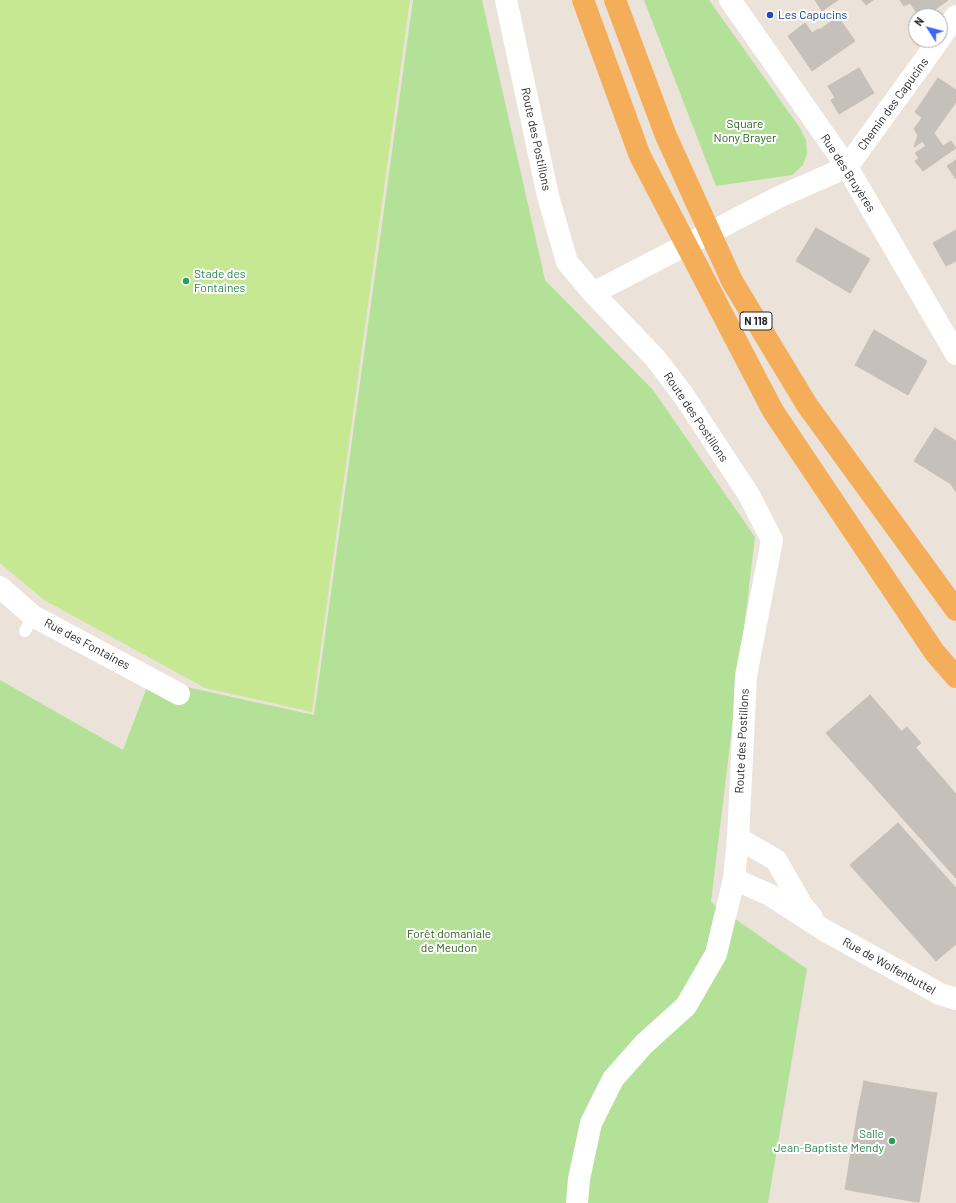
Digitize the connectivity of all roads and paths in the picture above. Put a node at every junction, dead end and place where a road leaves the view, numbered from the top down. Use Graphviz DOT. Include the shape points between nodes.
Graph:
graph roads {
  1 [pos="506,0"];
  2 [pos="583,0"];
  3 [pos="615,0"];
  4 [pos="730,0"];
  5 [pos="956,16"];
  6 [pos="948,27"];
  7 [pos="933,48"];
  8 [pos="847,167"];
  9 [pos="593,293"];
  10 [pos="956,354"];
  11 [pos="0,587"];
  12 [pos="956,610"];
  13 [pos="956,678"];
  14 [pos="179,694"];
  15 [pos="738,838"];
  16 [pos="734,879"];
  17 [pos="824,930"];
  18 [pos="956,999"];
  19 [pos="577,1203"];
  1 -- 9 [label="street, Route des Postillons" via="548,196 567,262"];
  2 -- 13 [label="highway, N 118" via="640,156 773,411 935,653"];
  3 -- 12 [label="highway, N 118" via="666,136 732,281 807,405"];
  4 -- 8 [label="street, Rue des Bruyères"];
  5 -- 6 [label="street, Chemin des Capucins"];
  7 -- 8 [label="street, Chemin des Capucins"];
  8 -- 9 [label="street" via="779,198"];
  8 -- 10 [label="street, Rue des Bruyères"];
  9 -- 15 [label="street, Route des Postillons" via="656,359 684,396 749,495 772,540 746,676"];
  11 -- 14 [label="street, Rue des Fontaines" via="29,623"];
  15 -- 16 [label="street, Route des Postillons"];
  15 -- 17 [label="street, Rue de Wolfenbuttel" via="776,860 802,905"];
  16 -- 17 [label="street, Rue de Wolfenbuttel" via="770,896"];
  16 -- 19 [label="street, Route des Postillons" via="716,954 686,1006 644,1044 613,1079 591,1123 579,1179"];
  17 -- 18 [label="street, Rue de Wolfenbuttel" via="940,994"];
}
